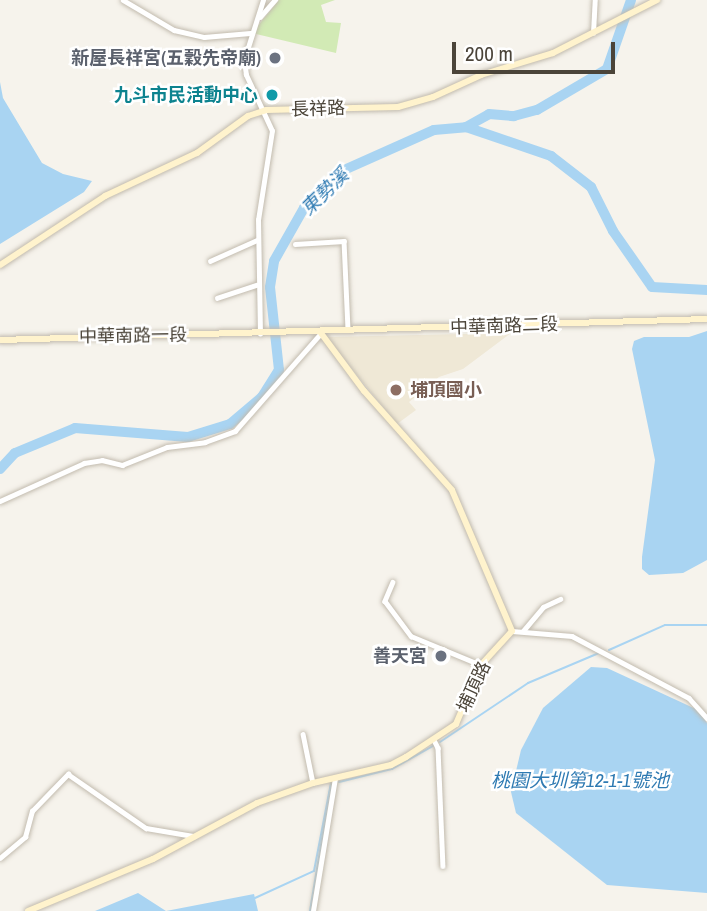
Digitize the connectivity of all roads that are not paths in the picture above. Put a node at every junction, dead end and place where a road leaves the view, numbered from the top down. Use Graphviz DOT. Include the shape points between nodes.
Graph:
graph roads {
  1 [pos="123,0"];
  2 [pos="263,0"];
  3 [pos="275,0"];
  4 [pos="596,0"];
  5 [pos="657,0"];
  6 [pos="257,20"];
  7 [pos="250,33"];
  8 [pos="593,34"];
  9 [pos="266,110"];
  10 [pos="257,240"];
  11 [pos="295,244"];
  12 [pos="210,261"];
  13 [pos="0,265"];
  14 [pos="256,285"];
  15 [pos="217,298"];
  16 [pos="707,319"];
  17 [pos="348,330"];
  18 [pos="300,333"];
  19 [pos="321,333"];
  20 [pos="263,335"];
  21 [pos="0,340"];
  22 [pos="0,500"];
  23 [pos="393,582"];
  24 [pos="560,599"];
  25 [pos="512,631"];
  26 [pos="523,631"];
  27 [pos="481,665"];
  28 [pos="707,718"];
  29 [pos="303,734"];
  30 [pos="434,740"];
  31 [pos="335,778"];
  32 [pos="313,783"];
  33 [pos="194,836"];
  34 [pos="0,859"];
  35 [pos="443,866"];
  36 [pos="28,911"];
  37 [pos="313,911"];
  1 -- 7 [label="street" via="174,30 204,37"];
  2 -- 6 [label="street"];
  3 -- 6 [label="street"];
  4 -- 8 [label="street"];
  5 -- 8 [label="street, 長祥路"];
  6 -- 7 [label="street"];
  7 -- 9 [label="street" via="246,75"];
  8 -- 9 [label="street, 長祥路" via="553,53 398,107"];
  9 -- 10 [label="street" via="272,131"];
  9 -- 13 [label="street, 長祥路" via="248,116 197,153 105,196"];
  10 -- 12 [label="street"];
  10 -- 14 [label="street"];
  11 -- 17 [label="street" via="344,241"];
  14 -- 15 [label="street"];
  14 -- 20 [label="street"];
  16 -- 17 [label="street, 中華南路二段"];
  17 -- 19 [label="street, 中華南路二段"];
  18 -- 19 [label="street, 中華南路二段"];
  18 -- 20 [label="street, 中華南路一段"];
  19 -- 22 [label="street" via="235,431 205,442 167,447 122,465 102,460 84,463"];
  19 -- 25 [label="street" via="364,391 452,490"];
  20 -- 21 [label="street, 中華南路一段"];
  23 -- 27 [label="street" via="385,601 411,636"];
  24 -- 26 [label="street" via="543,607"];
  25 -- 26 [label="street"];
  25 -- 27 [label="street, 埔頂路"];
  26 -- 28 [label="street" via="572,636 689,698"];
  27 -- 30 [label="street, 埔頂路" via="456,724"];
  29 -- 32 [label="street"];
  30 -- 31 [label="street, 埔頂路" via="391,765"];
  30 -- 35 [label="street"];
  31 -- 32 [label="street, 埔頂路"];
  31 -- 37 [label="street"];
  32 -- 33 [label="street, 埔頂路" via="257,803"];
  33 -- 34 [label="street" via="146,828 68,774 32,811 25,836"];
  33 -- 36 [label="street, 埔頂路" via="153,859"];
}
